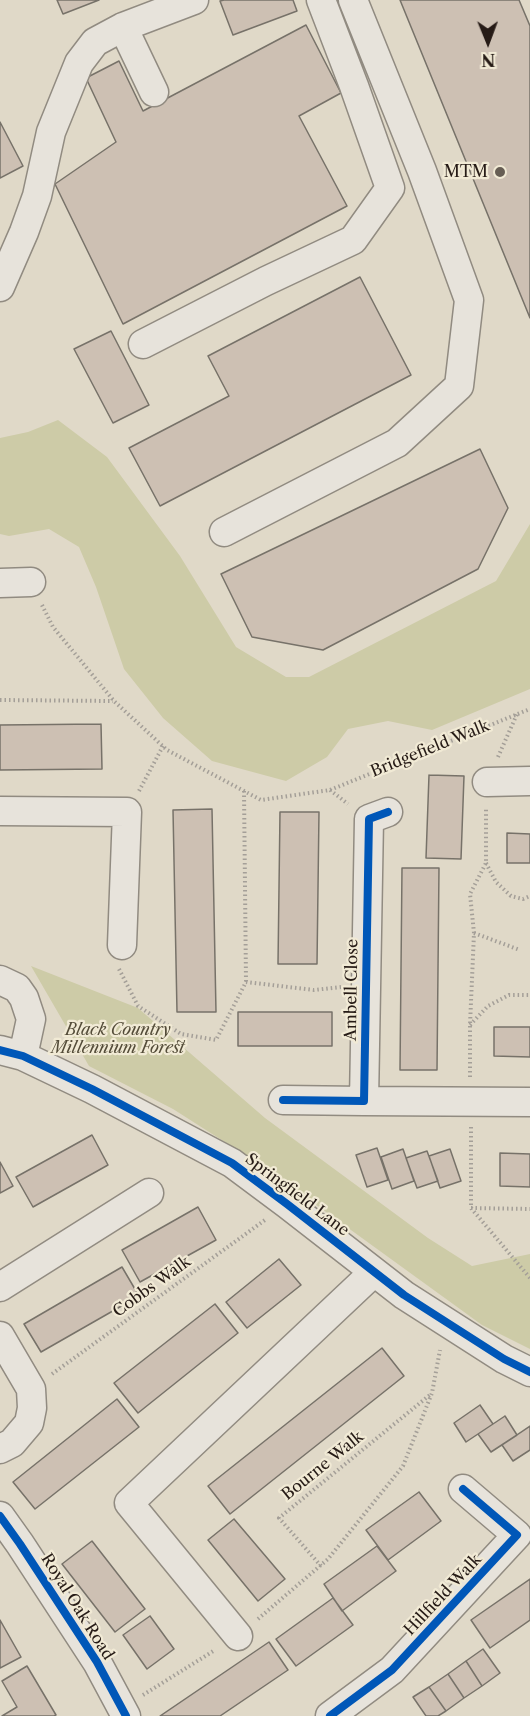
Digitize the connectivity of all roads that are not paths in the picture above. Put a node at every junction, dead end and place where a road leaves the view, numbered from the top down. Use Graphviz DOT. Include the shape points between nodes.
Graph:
graph roads {
  1 [pos="194,0"];
  2 [pos="321,0"];
  3 [pos="353,0"];
  4 [pos="123,27"];
  5 [pos="154,92"];
  6 [pos="0,287"];
  7 [pos="143,344"];
  8 [pos="224,532"];
  9 [pos="31,582"];
  10 [pos="0,583"];
  11 [pos="530,781"];
  12 [pos="487,782"];
  13 [pos="0,811"];
  14 [pos="388,812"];
  15 [pos="122,945"];
  16 [pos="0,980"];
  17 [pos="11,1053"];
  18 [pos="283,1100"];
  19 [pos="364,1101"];
  20 [pos="530,1102"];
  21 [pos="149,1193"];
  22 [pos="374,1272"];
  23 [pos="0,1287"];
  24 [pos="0,1336"];
  25 [pos="530,1372"];
  26 [pos="0,1449"];
  27 [pos="462,1489"];
  28 [pos="0,1516"];
  29 [pos="238,1636"];
  30 [pos="131,1707"];
  31 [pos="330,1716"];
  1 -- 4 [label="street"];
  2 -- 7 [label="street" via="390,188 353,240"];
  3 -- 8 [label="street" via="469,300 459,386 398,442"];
  4 -- 5 [label="street"];
  4 -- 6 [label="street" via="95,42 79,63 51,132 37,196"];
  9 -- 10 [label="street"];
  11 -- 12 [label="street"];
  13 -- 15 [label="street" via="127,812"];
  14 -- 19 [label="street, Ambell Close" via="369,819"];
  16 -- 17 [label="street" via="17,988 31,1019"];
  17 -- 22 [label="street, Springfield Lane" via="92,1089 232,1163"];
  18 -- 19 [label="street"];
  19 -- 20 [label="street"];
  21 -- 23 [label="street"];
  22 -- 25 [label="street, Springfield Lane" via="404,1295"];
  22 -- 29 [label="street" via="129,1503"];
  24 -- 26 [label="street" via="30,1389 32,1408 29,1423 12,1443"];
  27 -- 31 [label="street, Hillfield Walk" via="517,1535 392,1670"];
  28 -- 30 [label="street, Royal Oak Road" via="96,1662"];
}
